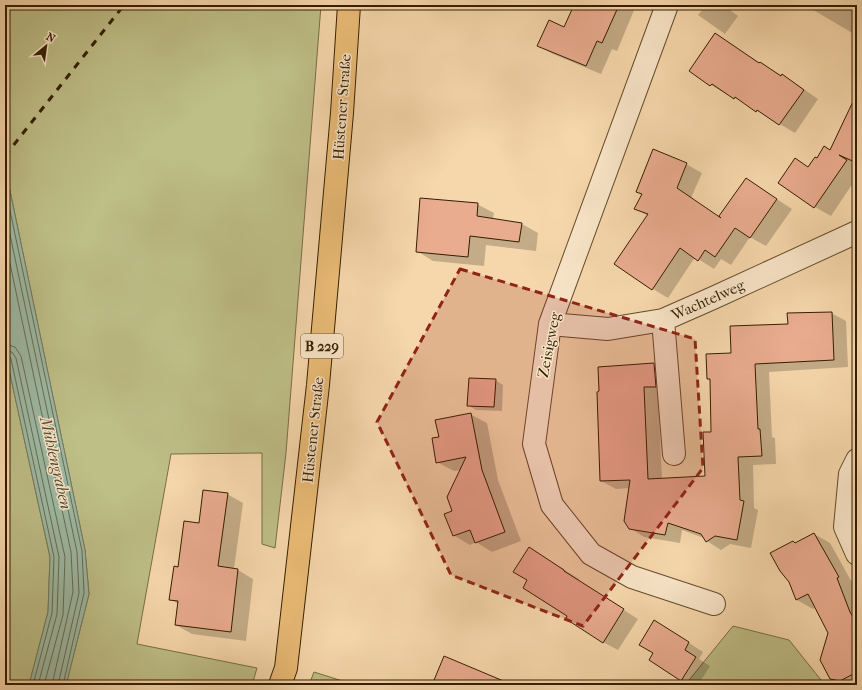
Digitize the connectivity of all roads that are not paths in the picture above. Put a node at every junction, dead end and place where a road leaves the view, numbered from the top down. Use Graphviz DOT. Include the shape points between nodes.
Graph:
graph roads {
  1 [pos="348,5"];
  2 [pos="667,5"];
  3 [pos="857,232"];
  4 [pos="663,320"];
  5 [pos="550,324"];
  6 [pos="674,454"];
  7 [pos="855,470"];
  8 [pos="857,554"];
  9 [pos="714,604"];
  10 [pos="280,685"];
  1 -- 10 [label="main road, Hüstener Straße / B 229" via="342,113 318,385 286,668"];
  2 -- 5 [label="street, Zeisigweg"];
  3 -- 4 [label="street, Wachtelweg"];
  4 -- 5 [label="street, Wachtelweg" via="608,329"];
  4 -- 6 [label="street"];
  5 -- 9 [label="street, Zeisigweg" via="534,444 552,504 591,554 632,577"];
  7 -- 8 [label="street" via="845,527"];
}
